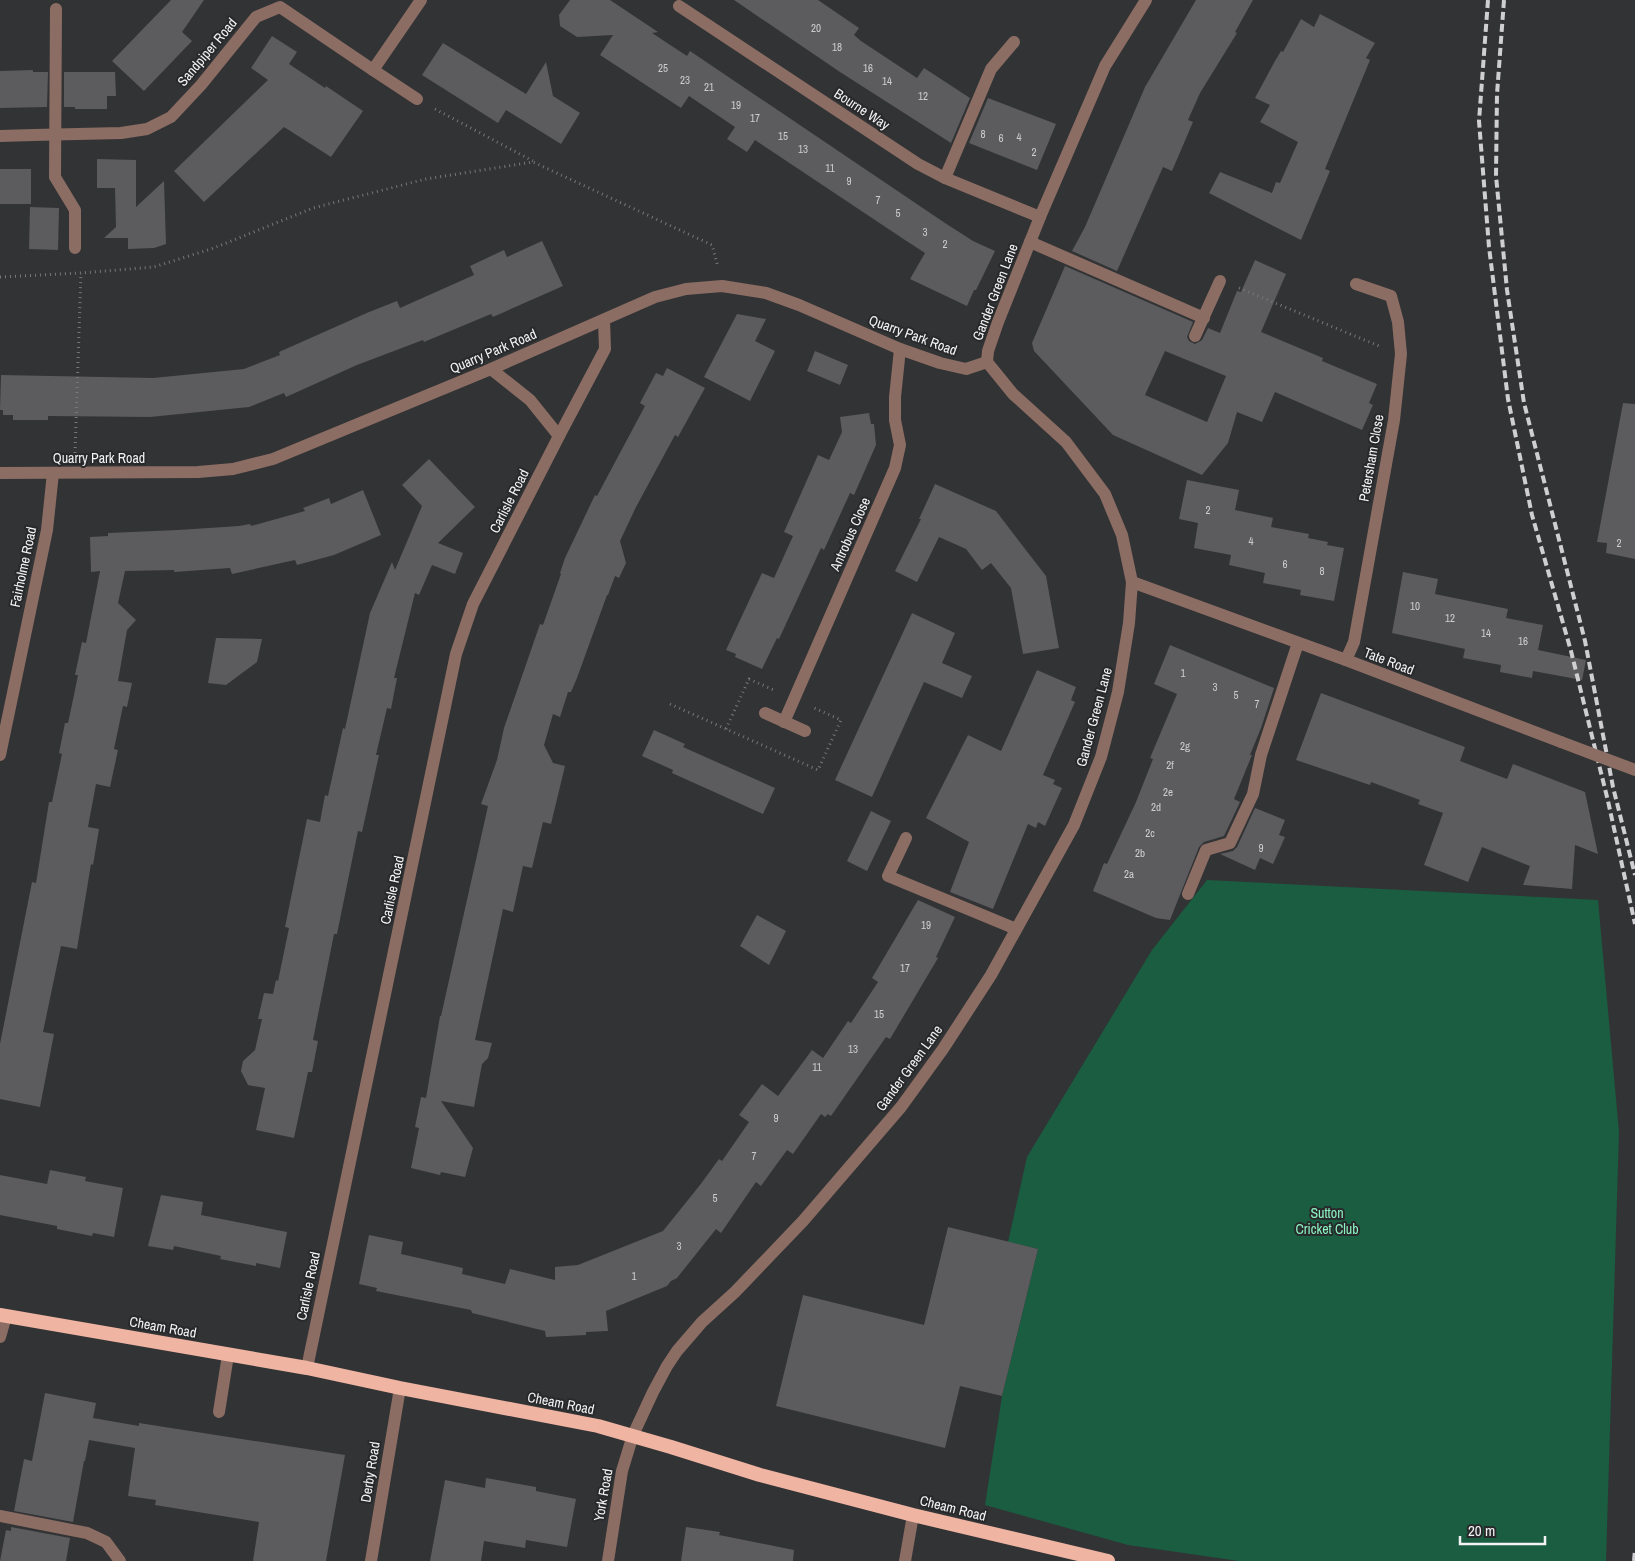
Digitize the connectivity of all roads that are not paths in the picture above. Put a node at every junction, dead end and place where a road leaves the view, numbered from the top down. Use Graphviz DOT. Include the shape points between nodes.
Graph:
graph roads {
  1 [pos="421,0"];
  2 [pos="1146,0"];
  3 [pos="275,3"];
  4 [pos="679,6"];
  5 [pos="56,9"];
  6 [pos="1014,42"];
  7 [pos="373,70"];
  8 [pos="417,99"];
  9 [pos="0,136"];
  10 [pos="55,136"];
  11 [pos="945,178"];
  12 [pos="1040,217"];
  13 [pos="1030,242"];
  14 [pos="75,248"];
  15 [pos="1220,280"];
  16 [pos="1356,284"];
  17 [pos="1204,318"];
  18 [pos="604,320"];
  19 [pos="1196,336"];
  20 [pos="900,348"];
  21 [pos="987,362"];
  22 [pos="491,369"];
  23 [pos="559,436"];
  24 [pos="0,473"];
  25 [pos="53,474"];
  26 [pos="1132,582"];
  27 [pos="1298,643"];
  28 [pos="1346,660"];
  29 [pos="765,713"];
  30 [pos="784,722"];
  31 [pos="805,731"];
  32 [pos="0,755"];
  33 [pos="1635,770"];
  34 [pos="906,838"];
  35 [pos="1188,894"];
  36 [pos="1016,929"];
  37 [pos="3,1315"];
  38 [pos="0,1337"];
  39 [pos="228,1355"];
  40 [pos="306,1368"];
  41 [pos="400,1388"];
  42 [pos="219,1412"];
  43 [pos="633,1436"];
  44 [pos="913,1515"];
  45 [pos="0,1516"];
  46 [pos="120,1561"];
  47 [pos="371,1561"];
  48 [pos="608,1561"];
  49 [pos="905,1561"];
  50 [pos="1108,1561"];
  1 -- 7 [label="street"];
  2 -- 12 [label="street, Gander Green Lane" via="1105,66"];
  3 -- 7 [label="street, Sandpiper Road"];
  3 -- 10 [label="street, Sandpiper Road" via="256,17 171,117 147,129"];
  4 -- 11 [label="street, Bourne Way" via="918,164"];
  5 -- 10 [label="street"];
  6 -- 11 [label="street" via="990,69"];
  7 -- 8 [label="street, Sandpiper Road"];
  9 -- 10 [label="street, Sandpiper Road"];
  10 -- 14 [label="street" via="55,177 75,210"];
  11 -- 12 [label="street, Bourne Way"];
  12 -- 13 [label="street, Gander Green Lane"];
  13 -- 17 [label="street"];
  13 -- 21 [label="street, Gander Green Lane" via="991,339"];
  15 -- 17 [label="street"];
  16 -- 28 [label="street, Petersham Close" via="1391,296 1401,354 1394,420 1354,642"];
  17 -- 19 [label="street"];
  18 -- 20 [label="street, Quarry Park Road" via="655,297 686,289 722,286 774,296"];
  18 -- 22 [label="street, Quarry Park Road"];
  18 -- 23 [label="street, Carlisle Road" via="605,349"];
  20 -- 21 [label="street, Quarry Park Road" via="966,369"];
  20 -- 30 [label="street, Antrobus Close" via="894,420 900,445 895,468"];
  21 -- 26 [label="street, Gander Green Lane" via="1013,394 1066,442 1105,494 1122,535"];
  22 -- 23 [label="street" via="530,400"];
  22 -- 25 [label="street, Quarry Park Road" via="336,434 234,469"];
  23 -- 40 [label="street, Carlisle Road" via="473,604 456,654"];
  24 -- 25 [label="street, Quarry Park Road"];
  25 -- 32 [label="street, Fairholme Road" via="47,530"];
  26 -- 27 [label="street, Tate Road"];
  26 -- 36 [label="street, Gander Green Lane" via="1118,692 1102,757 1074,825"];
  27 -- 28 [label="street, Tate Road"];
  27 -- 35 [label="street" via="1261,755 1253,794 1230,842 1206,850"];
  28 -- 33 [label="street, Tate Road, bridge"];
  29 -- 30 [label="street"];
  30 -- 31 [label="street"];
  34 -- 36 [label="street" via="888,876"];
  36 -- 43 [label="street, Gander Green Lane" via="991,975 901,1107 804,1221 677,1351 652,1392"];
  37 -- 38 [label="street"];
  37 -- 39 [label="highway, Cheam Road"];
  39 -- 40 [label="highway, Cheam Road"];
  39 -- 42 [label="street"];
  40 -- 41 [label="highway, Cheam Road"];
  41 -- 43 [label="highway, Cheam Road" via="598,1426"];
  41 -- 47 [label="street, Derby Road"];
  43 -- 44 [label="highway, Cheam Road" via="760,1476"];
  43 -- 48 [label="street, York Road" via="622,1471"];
  44 -- 49 [label="street"];
  44 -- 50 [label="highway, Cheam Road"];
  45 -- 46 [label="street" via="87,1533 106,1542"];
}
